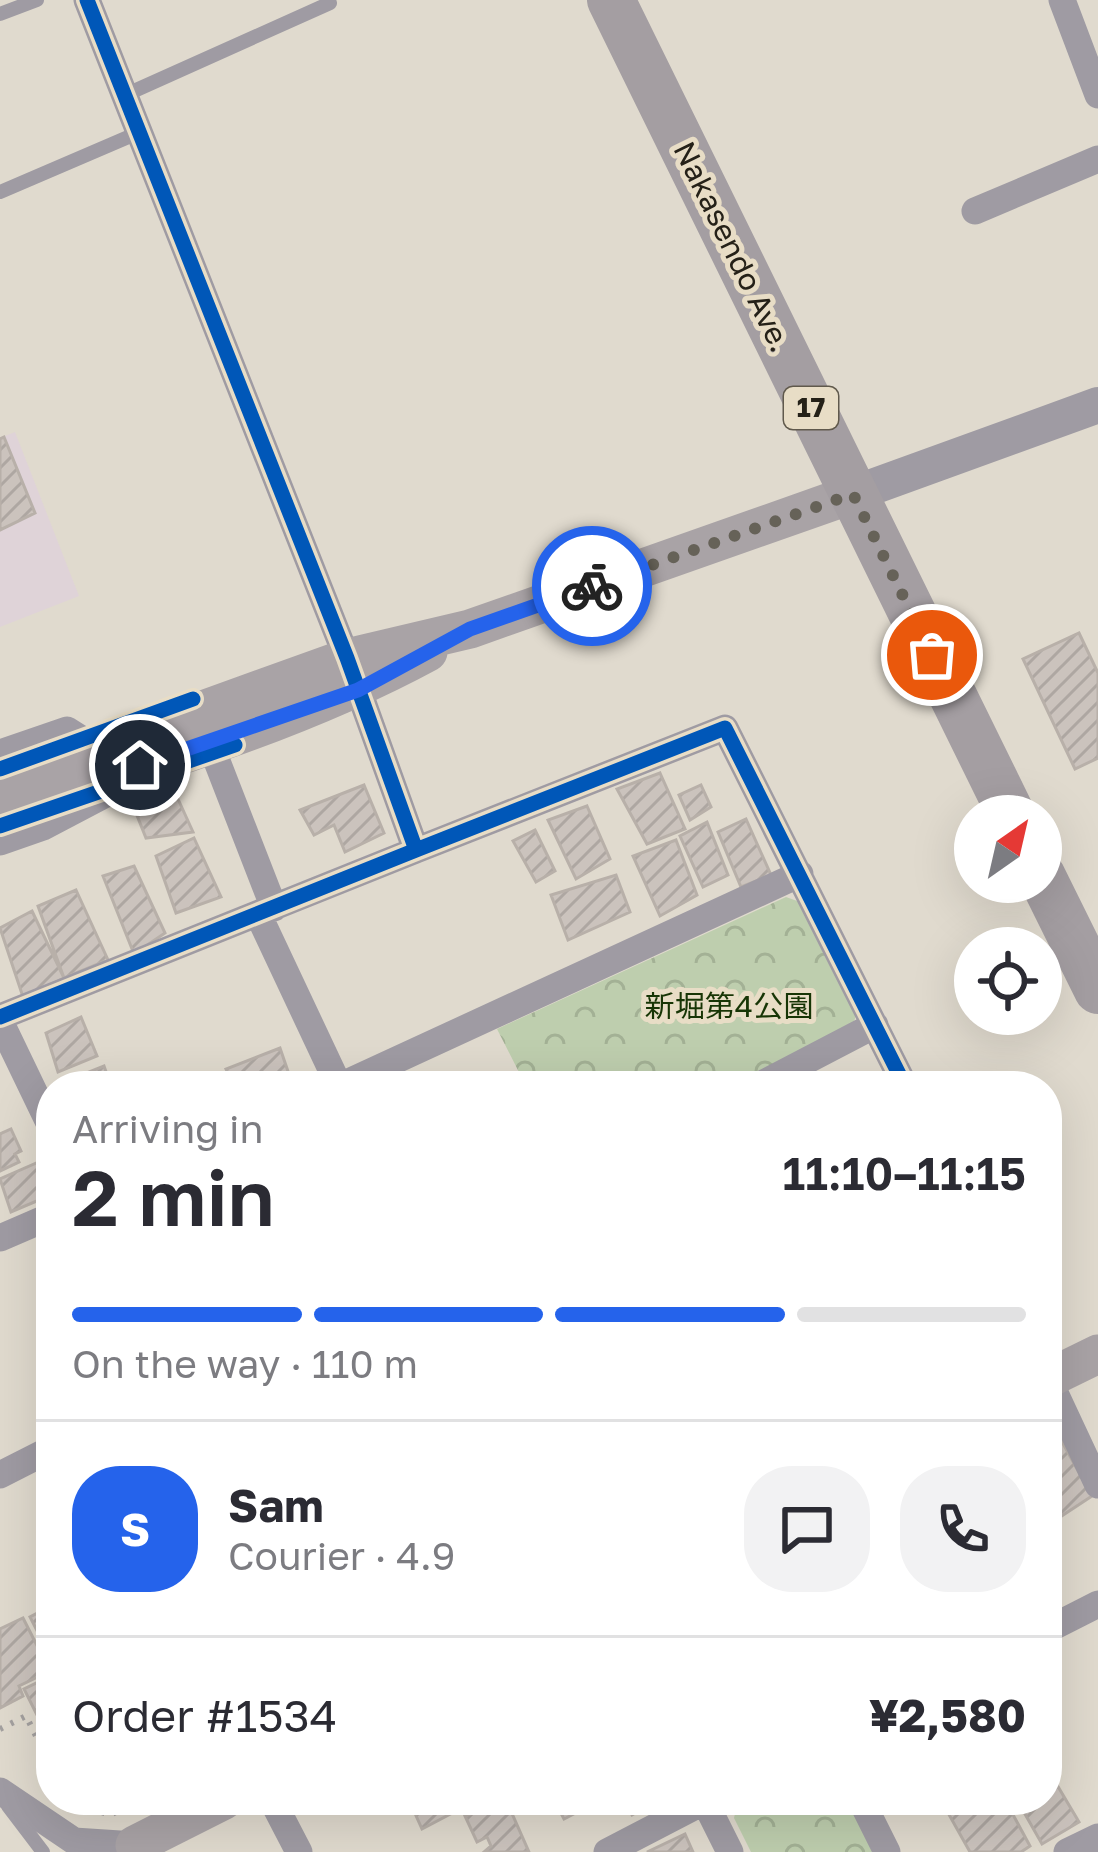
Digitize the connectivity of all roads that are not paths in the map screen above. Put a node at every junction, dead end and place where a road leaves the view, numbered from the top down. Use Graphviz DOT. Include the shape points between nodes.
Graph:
graph roads {
  1 [pos="37,0"];
  2 [pos="87,0"];
  3 [pos="611,0"];
  4 [pos="1062,0"];
  5 [pos="330,3"];
  6 [pos="0,14"];
  7 [pos="1097,88"];
  8 [pos="125,95"];
  9 [pos="140,132"];
  10 [pos="1098,159"];
  11 [pos="0,191"];
  12 [pos="975,211"];
  13 [pos="1095,413"];
  14 [pos="853,494"];
  15 [pos="352,674"];
  16 [pos="204,726"];
  17 [pos="0,753"];
  18 [pos="101,763"];
  19 [pos="0,790"];
  20 [pos="1002,795"];
  21 [pos="0,806"];
  22 [pos="0,842"];
  23 [pos="416,850"];
  24 [pos="800,874"];
  25 [pos="1055,903"];
  26 [pos="266,912"];
  27 [pos="1098,991"];
  28 [pos="0,1019"];
  29 [pos="875,1024"];
  30 [pos="333,1071"];
  31 [pos="372,1071"];
  32 [pos="786,1071"];
  33 [pos="898,1071"];
  34 [pos="36,1095"];
  35 [pos="36,1222"];
  36 [pos="0,1238"];
  37 [pos="1098,1354"];
  38 [pos="1062,1371"];
  39 [pos="1062,1408"];
  40 [pos="36,1457"];
  41 [pos="0,1475"];
  42 [pos="1098,1485"];
  43 [pos="1098,1604"];
  44 [pos="1062,1622"];
  45 [pos="0,1794"];
  46 [pos="184,1815"];
  47 [pos="280,1815"];
  48 [pos="677,1815"];
  49 [pos="712,1815"];
  50 [pos="868,1815"];
  51 [pos="127,1836"];
  52 [pos="1098,1837"];
  53 [pos="44,1852"];
  54 [pos="299,1852"];
  55 [pos="607,1852"];
  56 [pos="730,1852"];
  57 [pos="887,1852"];
  58 [pos="1067,1852"];
  1 -- 6 [label="lane"];
  2 -- 8 [label="street"];
  3 -- 14 [label="highway, Nakasendo Ave. / 17"];
  4 -- 7 [label="street"];
  5 -- 8 [label="lane"];
  8 -- 9 [label="street"];
  9 -- 11 [label="lane"];
  9 -- 15 [label="street"];
  10 -- 12 [label="street"];
  13 -- 14 [label="street"];
  14 -- 15 [label="main road"];
  14 -- 20 [label="highway, Nakasendo Ave. / 17"];
  15 -- 16 [label="main road"];
  15 -- 23 [label="street"];
  16 -- 18 [label="main road"];
  16 -- 22 [label="street" via="43,827"];
  16 -- 26 [label="street"];
  17 -- 18 [label="street" via="67,730"];
  18 -- 19 [label="main road"];
  18 -- 21 [label="main road"];
  23 -- 24 [label="street" via="725,728"];
  23 -- 26 [label="street"];
  24 -- 29 [label="street"];
  24 -- 31 [label="street"];
  25 -- 27 [label="highway"];
  26 -- 28 [label="street"];
  26 -- 30 [label="street"];
  28 -- 34 [label="street"];
  29 -- 32 [label="street"];
  29 -- 33 [label="street"];
  35 -- 36 [label="street"];
  37 -- 38 [label="main road"];
  39 -- 42 [label="street"];
  40 -- 41 [label="street"];
  43 -- 44 [label="street"];
  45 -- 51 [label="street" via="74,1841"];
  45 -- 53 [label="lane"];
  46 -- 51 [label="main road"];
  47 -- 54 [label="street"];
  48 -- 55 [label="street"];
  49 -- 56 [label="street"];
  50 -- 57 [label="street"];
  52 -- 58 [label="street"];
}
